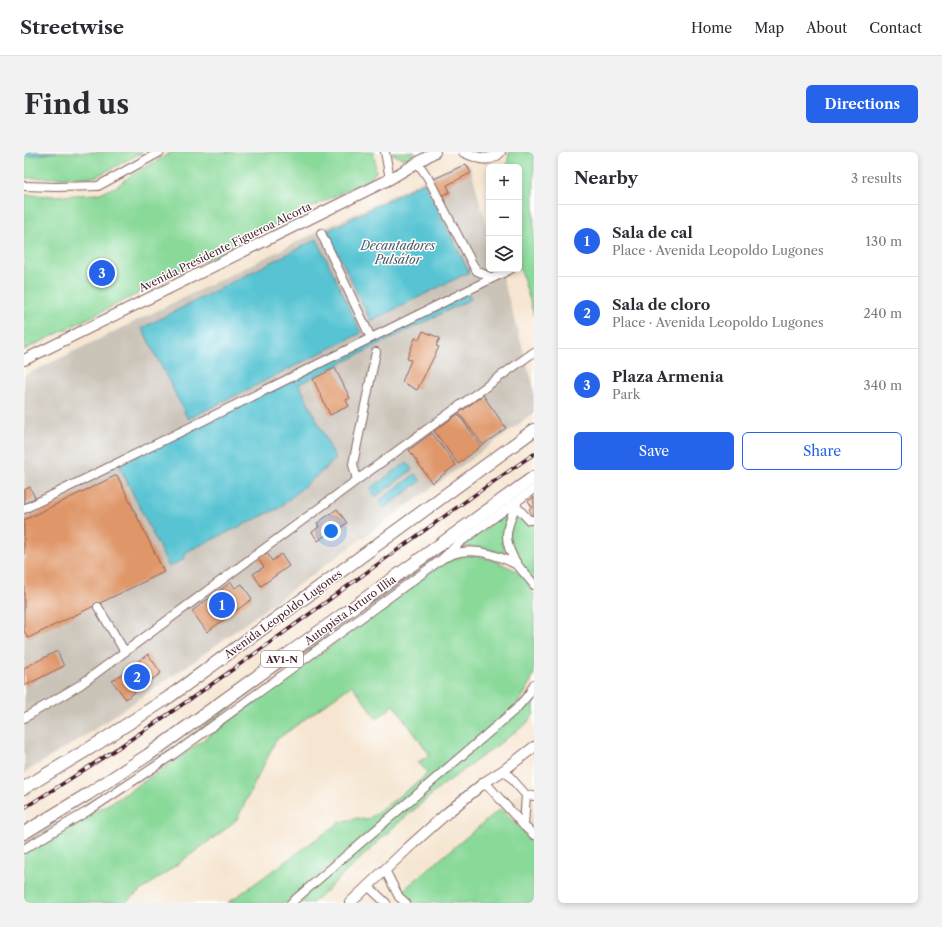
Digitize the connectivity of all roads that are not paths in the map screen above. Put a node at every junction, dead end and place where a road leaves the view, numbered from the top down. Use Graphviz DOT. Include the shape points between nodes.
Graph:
graph roads {
  1 [pos="160,152"];
  2 [pos="385,152"];
  3 [pos="435,152"];
  4 [pos="464,152"];
  5 [pos="500,152"];
  6 [pos="418,163"];
  7 [pos="390,179"];
  8 [pos="24,186"];
  9 [pos="321,233"];
  10 [pos="505,272"];
  11 [pos="492,278"];
  12 [pos="371,338"];
  13 [pos="376,352"];
  14 [pos="534,352"];
  15 [pos="24,360"];
  16 [pos="534,430"];
  17 [pos="534,477"];
  18 [pos="357,480"];
  19 [pos="534,489"];
  20 [pos="517,503"];
  21 [pos="24,509"];
  22 [pos="534,520"];
  23 [pos="442,559"];
  24 [pos="518,566"];
  25 [pos="534,585"];
  26 [pos="98,607"];
  27 [pos="125,652"];
  28 [pos="534,684"];
  29 [pos="24,718"];
  30 [pos="532,747"];
  31 [pos="504,770"];
  32 [pos="485,782"];
  33 [pos="24,788"];
  34 [pos="530,796"];
  35 [pos="524,826"];
  36 [pos="24,833"];
  37 [pos="534,835"];
  38 [pos="24,849"];
  39 [pos="385,870"];
  40 [pos="368,886"];
  41 [pos="291,903"];
  42 [pos="350,903"];
  43 [pos="386,903"];
  44 [pos="406,903"];
  1 -- 8 [label="street" via="98,186"];
  2 -- 7 [label="street"];
  3 -- 6 [label="main road, Avenida Presidente Figueroa Alcorta"];
  4 -- 5 [label="main road" via="482,159 493,157"];
  6 -- 7 [label="main road, Avenida Presidente Figueroa Alcorta"];
  6 -- 11 [label="street" via="473,265"];
  7 -- 15 [label="main road, Avenida Presidente Figueroa Alcorta"];
  9 -- 12 [label="street"];
  10 -- 11 [label="street"];
  11 -- 12 [label="street"];
  12 -- 21 [label="street"];
  13 -- 18 [label="street" via="353,464"];
  14 -- 18 [label="street"];
  16 -- 33 [label="highway, Avenida Leopoldo Lugones / AV1-N" via="169,697"];
  17 -- 36 [label="highway, Autopista Arturo Illia / AV1-N" via="148,755"];
  18 -- 27 [label="street"];
  19 -- 20 [label="street"];
  20 -- 22 [label="street" via="529,520"];
  20 -- 23 [label="street" via="459,543"];
  20 -- 24 [label="street" via="506,538"];
  23 -- 24 [label="street" via="462,551 475,551 499,557"];
  23 -- 38 [label="street" via="181,750 100,804"];
  24 -- 25 [label="street"];
  26 -- 27 [label="street"];
  27 -- 29 [label="street" via="80,685"];
  28 -- 41 [label="street" via="516,709"];
  30 -- 31 [label="main road"];
  31 -- 32 [label="main road"];
  31 -- 34 [label="street"];
  32 -- 35 [label="street"];
  32 -- 39 [label="main road"];
  34 -- 35 [label="street"];
  35 -- 37 [label="street"];
  39 -- 40 [label="main road"];
  39 -- 44 [label="street" via="396,892"];
  40 -- 42 [label="main road"];
  40 -- 43 [label="street"];
}
